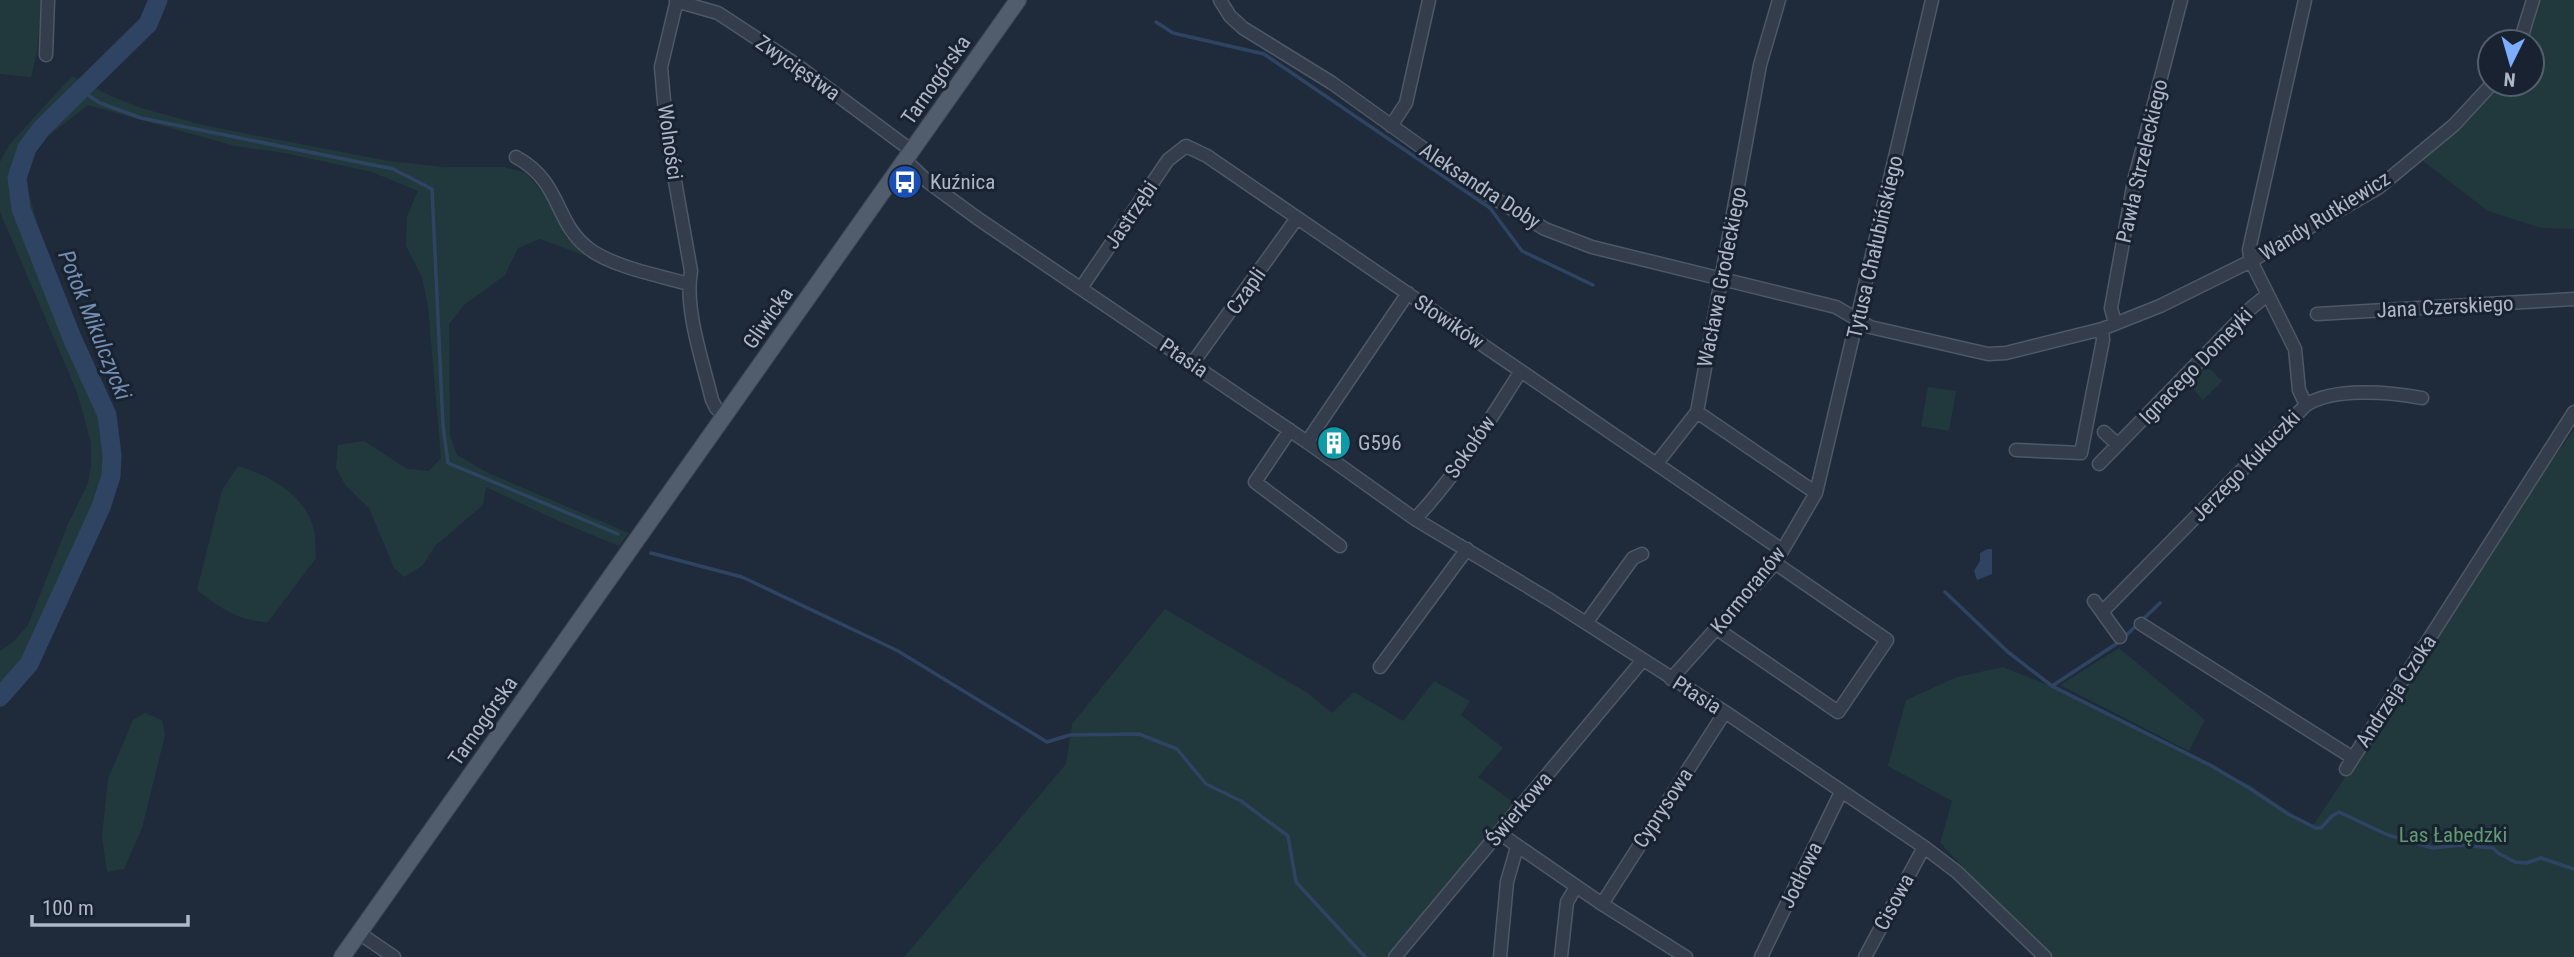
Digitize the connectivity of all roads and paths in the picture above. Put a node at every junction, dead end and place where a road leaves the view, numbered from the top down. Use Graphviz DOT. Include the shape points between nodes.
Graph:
graph roads {
  1 [pos="48,0"];
  2 [pos="1018,0"];
  3 [pos="1220,0"];
  4 [pos="1429,0"];
  5 [pos="1779,0"];
  6 [pos="1932,0"];
  7 [pos="2181,0"];
  8 [pos="2305,0"];
  9 [pos="2533,0"];
  10 [pos="676,1"];
  11 [pos="2524,28"];
  12 [pos="46,55"];
  13 [pos="2479,98"];
  14 [pos="1391,126"];
  15 [pos="1186,146"];
  16 [pos="909,155"];
  17 [pos="516,157"];
  18 [pos="1297,218"];
  19 [pos="2251,261"];
  20 [pos="1723,278"];
  21 [pos="689,285"];
  22 [pos="1081,288"];
  23 [pos="1408,293"];
  24 [pos="2267,295"];
  25 [pos="2574,299"];
  26 [pos="2316,314"];
  27 [pos="1858,322"];
  28 [pos="2115,323"];
  29 [pos="2102,329"];
  30 [pos="1192,364"];
  31 [pos="1521,371"];
  32 [pos="2422,398"];
  33 [pos="2306,405"];
  34 [pos="1696,412"];
  35 [pos="2574,412"];
  36 [pos="724,416"];
  37 [pos="1290,430"];
  38 [pos="2104,432"];
  39 [pos="1307,442"];
  40 [pos="2118,445"];
  41 [pos="2016,450"];
  42 [pos="1657,463"];
  43 [pos="2099,464"];
  44 [pos="1816,493"];
  45 [pos="658,510"];
  46 [pos="1415,519"];
  47 [pos="1340,546"];
  48 [pos="1467,549"];
  49 [pos="1783,550"];
  50 [pos="1642,554"];
  51 [pos="1775,563"];
  52 [pos="2094,601"];
  53 [pos="2102,612"];
  54 [pos="1586,623"];
  55 [pos="2141,624"];
  56 [pos="1717,629"];
  57 [pos="2120,637"];
  58 [pos="1642,661"];
  59 [pos="1380,667"];
  60 [pos="1671,679"];
  61 [pos="1725,712"];
  62 [pos="1840,792"];
  63 [pos="1499,833"];
  64 [pos="1517,847"];
  65 [pos="1923,847"];
  66 [pos="1576,887"];
  67 [pos="1602,904"];
  68 [pos="359,933"];
  69 [pos="342,957"];
  70 [pos="394,957"];
  71 [pos="1395,957"];
  72 [pos="1500,957"];
  73 [pos="1561,957"];
  74 [pos="1686,957"];
  75 [pos="1761,957"];
  76 [pos="1865,957"];
  77 [pos="2045,957"];
  1 -- 12 [label="street"];
  2 -- 16 [label="main road, Tarnogórska"];
  3 -- 14 [label="street, Aleksandra Doby" via="1243,28"];
  4 -- 14 [label="street" via="1406,103"];
  5 -- 20 [label="street, Wacława Grodeckiego" via="1760,65"];
  6 -- 27 [label="street, Tytusa Chałubińskiego"];
  7 -- 28 [label="street, Pawła Strzeleckiego" via="2134,181 2111,308"];
  8 -- 19 [label="street" via="2249,250"];
  9 -- 11 [label="street"];
  10 -- 16 [label="street, Zwycięstwa" via="718,13 794,64"];
  10 -- 21 [label="street, Wolności" via="661,68 667,136 691,271"];
  13 -- 19 [label="street, Wandy Rutkiewicz" via="2454,125 2378,188"];
  14 -- 20 [label="street, Aleksandra Doby" via="1545,229 1591,247"];
  15 -- 18 [label="street, Słowików" via="1208,156"];
  15 -- 22 [label="street, Jastrzębi" via="1168,160"];
  16 -- 22 [label="street, Ptasia" via="928,182"];
  16 -- 36 [label="main road, Gliwicka"];
  17 -- 21 [label="street" via="532,166 550,186 572,231 586,248"];
  18 -- 23 [label="street, Słowików"];
  18 -- 30 [label="street, Czapli"];
  19 -- 24 [label="street, Ignacego Domeyki"];
  19 -- 28 [label="street"];
  20 -- 27 [label="street, Aleksandra Doby" via="1836,307"];
  20 -- 34 [label="street, Wacława Grodeckiego"];
  21 -- 36 [label="street, Wolności" via="712,400"];
  22 -- 30 [label="street, Ptasia"];
  23 -- 31 [label="street, Słowików"];
  23 -- 39 [label="street"];
  24 -- 33 [label="street" via="2295,349 2299,390"];
  24 -- 40 [label="street, Ignacego Domeyki"];
  25 -- 26 [label="street, Jana Czerskiego"];
  27 -- 29 [label="street" via="1988,354"];
  27 -- 44 [label="street, Tytusa Chałubińskiego"];
  28 -- 29 [label="street"];
  29 -- 41 [label="street" via="2081,453"];
  30 -- 37 [label="street, Ptasia"];
  31 -- 42 [label="street, Słowików"];
  31 -- 46 [label="street, Sokołów" via="1434,499"];
  32 -- 33 [label="street, Jerzego Kukuczki" via="2393,392 2328,395"];
  33 -- 53 [label="street, Jerzego Kukuczki"];
  34 -- 42 [label="street"];
  34 -- 44 [label="street"];
  35 -- 55 [label="street, Andrzeja Czoka" via="2350,763"];
  36 -- 45 [label="main road, Gliwicka"];
  37 -- 39 [label="street, Ptasia"];
  37 -- 47 [label="street" via="1255,482"];
  38 -- 40 [label="street"];
  39 -- 46 [label="street, Ptasia"];
  40 -- 43 [label="street, Ignacego Domeyki"];
  42 -- 49 [label="street, Słowików"];
  44 -- 49 [label="street, Kormoranów"];
  45 -- 68 [label="main road, Tarnogórska"];
  46 -- 48 [label="street, Ptasia"];
  48 -- 54 [label="street, Ptasia"];
  48 -- 59 [label="street"];
  49 -- 51 [label="street, Kormoranów"];
  50 -- 54 [label="street" via="1633,558"];
  51 -- 56 [label="street, Kormoranów"];
  51 -- 56 [label="street" via="1887,640 1838,712"];
  52 -- 53 [label="street"];
  53 -- 57 [label="street"];
  54 -- 58 [label="street, Ptasia"];
  56 -- 60 [label="street, Kormoranów"];
  58 -- 60 [label="street, Ptasia"];
  58 -- 63 [label="street, Świerkowa"];
  60 -- 61 [label="street, Ptasia"];
  61 -- 62 [label="street, Ptasia"];
  61 -- 67 [label="street, Cyprysowa"];
  62 -- 65 [label="street, Ptasia"];
  62 -- 75 [label="street, Jodłowa"];
  63 -- 64 [label="street"];
  63 -- 71 [label="street, Świerkowa"];
  64 -- 66 [label="street"];
  64 -- 72 [label="street, Świerkowa" via="1507,882"];
  65 -- 76 [label="street, Cisowa"];
  65 -- 77 [label="street, Ptasia" via="1957,872"];
  66 -- 67 [label="street"];
  66 -- 73 [label="street" via="1567,902"];
  67 -- 74 [label="street"];
  68 -- 69 [label="main road, Tarnogórska"];
  68 -- 70 [label="street"];
}
